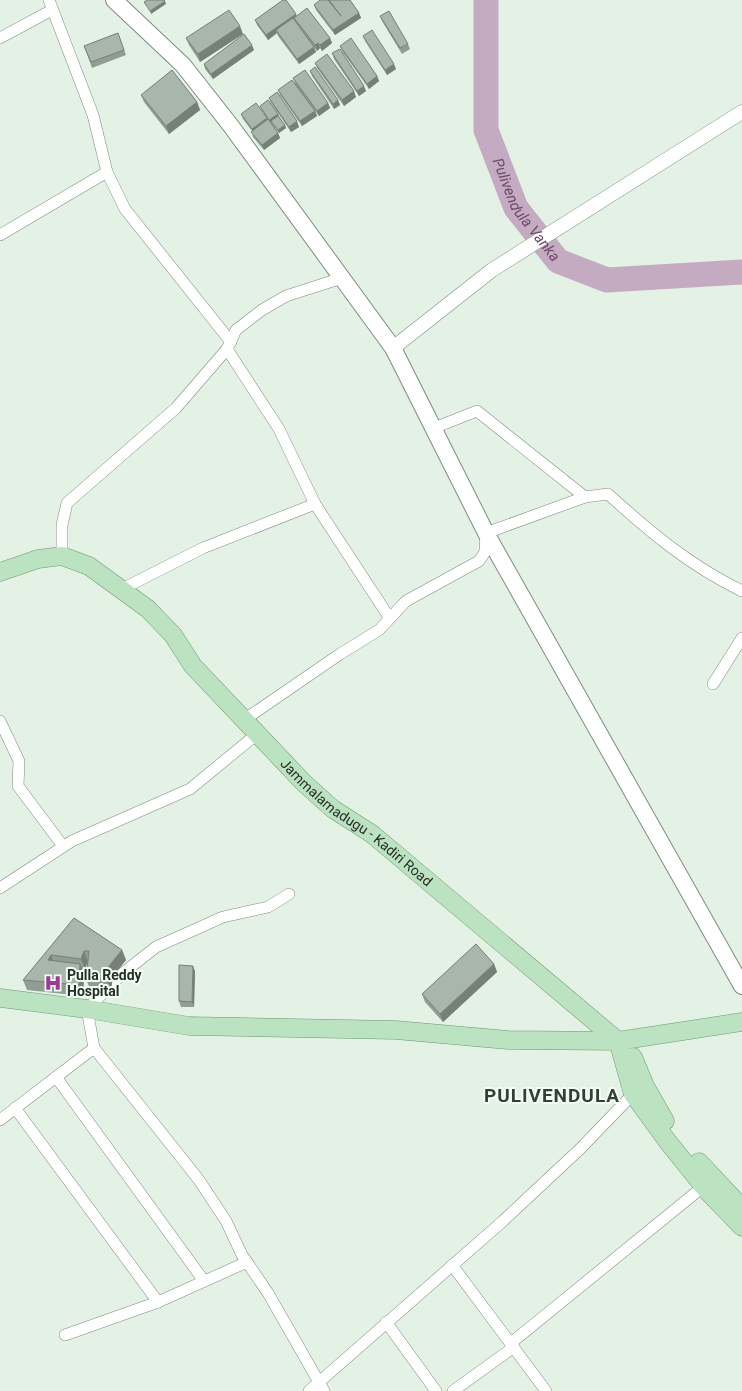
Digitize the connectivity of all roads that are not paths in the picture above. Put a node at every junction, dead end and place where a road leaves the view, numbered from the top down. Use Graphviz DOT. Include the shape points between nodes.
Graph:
graph roads {
  1 [pos="114,0"];
  2 [pos="50,5"];
  3 [pos="0,38"];
  4 [pos="742,112"];
  5 [pos="107,172"];
  6 [pos="0,235"];
  7 [pos="342,278"];
  8 [pos="229,346"];
  9 [pos="393,348"];
  10 [pos="434,428"];
  11 [pos="585,497"];
  12 [pos="316,504"];
  13 [pos="486,533"];
  14 [pos="62,556"];
  15 [pos="0,572"];
  16 [pos="122,589"];
  17 [pos="742,591"];
  18 [pos="389,617"];
  19 [pos="742,638"];
  20 [pos="713,684"];
  21 [pos="244,720"];
  22 [pos="0,721"];
  23 [pos="257,734"];
  24 [pos="63,846"];
  25 [pos="0,888"];
  26 [pos="289,894"];
  27 [pos="742,986"];
  28 [pos="0,998"];
  29 [pos="87,1009"];
  30 [pos="742,1022"];
  31 [pos="624,1041"];
  32 [pos="94,1048"];
  33 [pos="56,1076"];
  34 [pos="633,1094"];
  35 [pos="16,1108"];
  36 [pos="0,1120"];
  37 [pos="704,1186"];
  38 [pos="742,1208"];
  39 [pos="742,1227"];
  40 [pos="247,1262"];
  41 [pos="452,1265"];
  42 [pos="204,1281"];
  43 [pos="158,1302"];
  44 [pos="386,1322"];
  45 [pos="65,1336"];
  46 [pos="513,1345"];
  47 [pos="322,1387"];
  48 [pos="309,1391"];
  49 [pos="436,1391"];
  50 [pos="454,1391"];
  51 [pos="546,1391"];
  1 -- 7 [label="main road" via="183,65"];
  2 -- 3 [label="street"];
  2 -- 5 [label="street" via="93,116"];
  4 -- 9 [label="street" via="492,270"];
  5 -- 6 [label="street"];
  5 -- 8 [label="street" via="125,209"];
  7 -- 8 [label="street" via="286,296 262,310 236,330"];
  7 -- 9 [label="main road"];
  8 -- 12 [label="street" via="279,429"];
  8 -- 14 [label="street" via="176,408 67,503 62,525"];
  9 -- 10 [label="main road"];
  10 -- 11 [label="street" via="477,411"];
  10 -- 13 [label="main road"];
  11 -- 13 [label="street"];
  11 -- 17 [label="street" via="608,494 684,558"];
  12 -- 16 [label="street" via="203,548"];
  12 -- 18 [label="street"];
  13 -- 18 [label="street" via="485,552 479,561 406,601"];
  13 -- 27 [label="main road"];
  14 -- 15 [label="main road, Jammalamadugu - Kadiri Road" via="38,559"];
  14 -- 16 [label="main road, Jammalamadugu - Kadiri Road" via="89,566"];
  16 -- 21 [label="main road, Jammalamadugu - Kadiri Road" via="148,609 193,666"];
  18 -- 21 [label="street" via="379,630"];
  19 -- 20 [label="street"];
  21 -- 23 [label="main road, Jammalamadugu - Kadiri Road"];
  22 -- 24 [label="street" via="19,761 18,786"];
  23 -- 24 [label="street" via="190,789"];
  23 -- 31 [label="main road, Jammalamadugu - Kadiri Road" via="333,808 372,834"];
  24 -- 25 [label="street"];
  26 -- 29 [label="street" via="268,907 223,917 156,947 122,973"];
  28 -- 29 [label="main road"];
  29 -- 31 [label="main road" via="189,1026 396,1030 508,1040"];
  29 -- 32 [label="street"];
  30 -- 31 [label="main road"];
  31 -- 34 [label="main road"];
  31 -- 38 [label="main road" via="661,1115 689,1151"];
  32 -- 33 [label="street"];
  32 -- 40 [label="street" via="199,1180 226,1221"];
  33 -- 35 [label="street"];
  33 -- 42 [label="street"];
  34 -- 37 [label="main road"];
  34 -- 41 [label="street" via="566,1162"];
  35 -- 36 [label="street"];
  35 -- 43 [label="street"];
  37 -- 39 [label="main road"];
  37 -- 46 [label="street"];
  40 -- 42 [label="street"];
  40 -- 47 [label="street"];
  41 -- 44 [label="street"];
  41 -- 46 [label="street"];
  42 -- 43 [label="street"];
  43 -- 45 [label="street"];
  44 -- 47 [label="street"];
  44 -- 49 [label="street"];
  46 -- 50 [label="street"];
  46 -- 51 [label="street"];
  47 -- 48 [label="street"];
}
